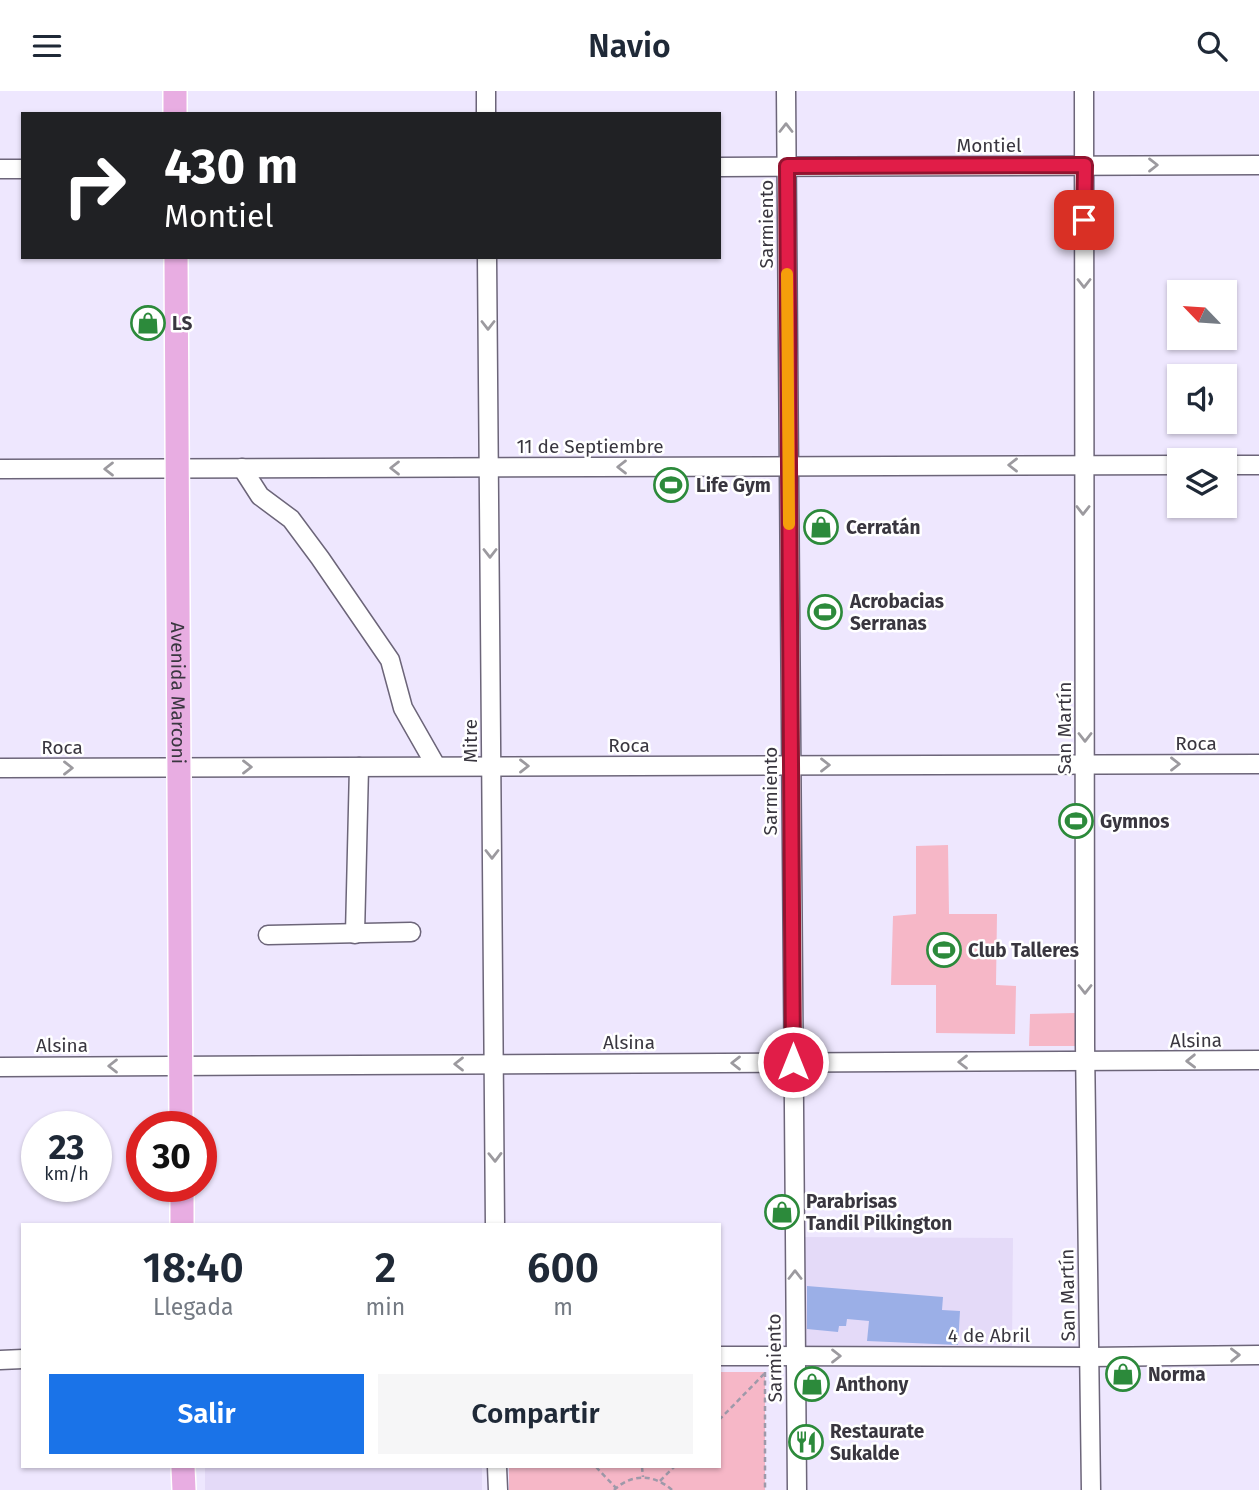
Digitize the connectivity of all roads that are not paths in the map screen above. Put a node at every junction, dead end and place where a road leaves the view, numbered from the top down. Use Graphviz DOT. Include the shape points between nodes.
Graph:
graph roads {
  1 [pos="175,91"];
  2 [pos="486,91"];
  3 [pos="786,91"];
  4 [pos="1084,91"];
  5 [pos="175,112"];
  6 [pos="486,112"];
  7 [pos="1085,165"];
  8 [pos="1259,165"];
  9 [pos="787,166"];
  10 [pos="721,167"];
  11 [pos="0,169"];
  12 [pos="21,169"];
  13 [pos="176,259"];
  14 [pos="487,259"];
  15 [pos="1083,465"];
  16 [pos="1167,465"];
  17 [pos="1237,465"];
  18 [pos="1259,465"];
  19 [pos="789,466"];
  20 [pos="489,467"];
  21 [pos="242,468"];
  22 [pos="0,469"];
  23 [pos="177,469"];
  24 [pos="1259,764"];
  25 [pos="791,765"];
  26 [pos="1085,765"];
  27 [pos="492,766"];
  28 [pos="359,767"];
  29 [pos="436,767"];
  30 [pos="0,768"];
  31 [pos="179,768"];
  32 [pos="411,932"];
  33 [pos="355,934"];
  34 [pos="268,935"];
  35 [pos="1259,1060"];
  36 [pos="793,1062"];
  37 [pos="1085,1062"];
  38 [pos="494,1064"];
  39 [pos="181,1066"];
  40 [pos="0,1067"];
  41 [pos="181,1111"];
  42 [pos="182,1202"];
  43 [pos="182,1223"];
  44 [pos="495,1223"];
  45 [pos="795,1355"];
  46 [pos="1259,1355"];
  47 [pos="721,1356"];
  48 [pos="1089,1357"];
  49 [pos="0,1360"];
  50 [pos="21,1360"];
  51 [pos="184,1468"];
  52 [pos="497,1468"];
  53 [pos="184,1490"];
  54 [pos="498,1490"];
  55 [pos="797,1490"];
  56 [pos="1091,1490"];
  1 -- 5 [label="main road"];
  2 -- 6 [label="street"];
  9 -- 3 [label="street, Sarmiento, one-way"];
  4 -- 7 [label="street, San Martín"];
  7 -- 8 [label="street, Montiel, one-way"];
  7 -- 9 [label="street, Montiel"];
  7 -- 15 [label="street, San Martín, one-way"];
  9 -- 10 [label="street, Montiel"];
  9 -- 19 [label="street, Sarmiento"];
  11 -- 12 [label="street"];
  13 -- 23 [label="main road, Avenida Marconi"];
  14 -- 20 [label="street, Mitre, one-way"];
  15 -- 16 [label="street, 11 de Septiembre"];
  15 -- 19 [label="street, 11 de Septiembre, one-way"];
  15 -- 26 [label="street, San Martín, one-way"];
  17 -- 18 [label="street"];
  19 -- 20 [label="street, 11 de Septiembre, one-way"];
  19 -- 25 [label="street, Sarmiento"];
  20 -- 21 [label="street, 11 de Septiembre, one-way"];
  20 -- 27 [label="street, Mitre, one-way"];
  21 -- 23 [label="street, 11 de Septiembre"];
  21 -- 29 [label="street" via="260,496 291,519 390,660 403,708"];
  23 -- 22 [label="street, 11 de Septiembre, one-way"];
  23 -- 31 [label="main road, Avenida Marconi"];
  26 -- 24 [label="street, Roca, one-way"];
  25 -- 26 [label="street, Roca, one-way"];
  27 -- 25 [label="street, Roca, one-way"];
  25 -- 36 [label="street, Sarmiento"];
  26 -- 37 [label="street, San Martín, one-way"];
  27 -- 29 [label="street, Roca"];
  27 -- 38 [label="street, Mitre, one-way"];
  28 -- 29 [label="street, Roca"];
  31 -- 28 [label="street, Roca, one-way"];
  28 -- 33 [label="street"];
  30 -- 31 [label="street, Roca, one-way"];
  31 -- 39 [label="main road, Avenida Marconi"];
  32 -- 33 [label="street"];
  33 -- 34 [label="street"];
  35 -- 37 [label="street, Alsina, one-way"];
  37 -- 36 [label="street, Alsina, one-way"];
  36 -- 38 [label="street, Alsina, one-way"];
  45 -- 36 [label="street, Sarmiento, one-way"];
  37 -- 48 [label="street, San Martín"];
  38 -- 39 [label="street, Alsina, one-way"];
  38 -- 44 [label="street, Mitre, one-way"];
  39 -- 40 [label="street, Alsina, one-way"];
  39 -- 41 [label="main road, Avenida Marconi"];
  42 -- 43 [label="main road"];
  45 -- 47 [label="street, 4 de Abril"];
  45 -- 48 [label="street, 4 de Abril, one-way"];
  45 -- 55 [label="street, Sarmiento"];
  48 -- 46 [label="street, 4 de Abril, one-way"];
  48 -- 56 [label="street, San Martín"];
  49 -- 50 [label="street"];
  51 -- 53 [label="main road"];
  52 -- 54 [label="street"];
}
